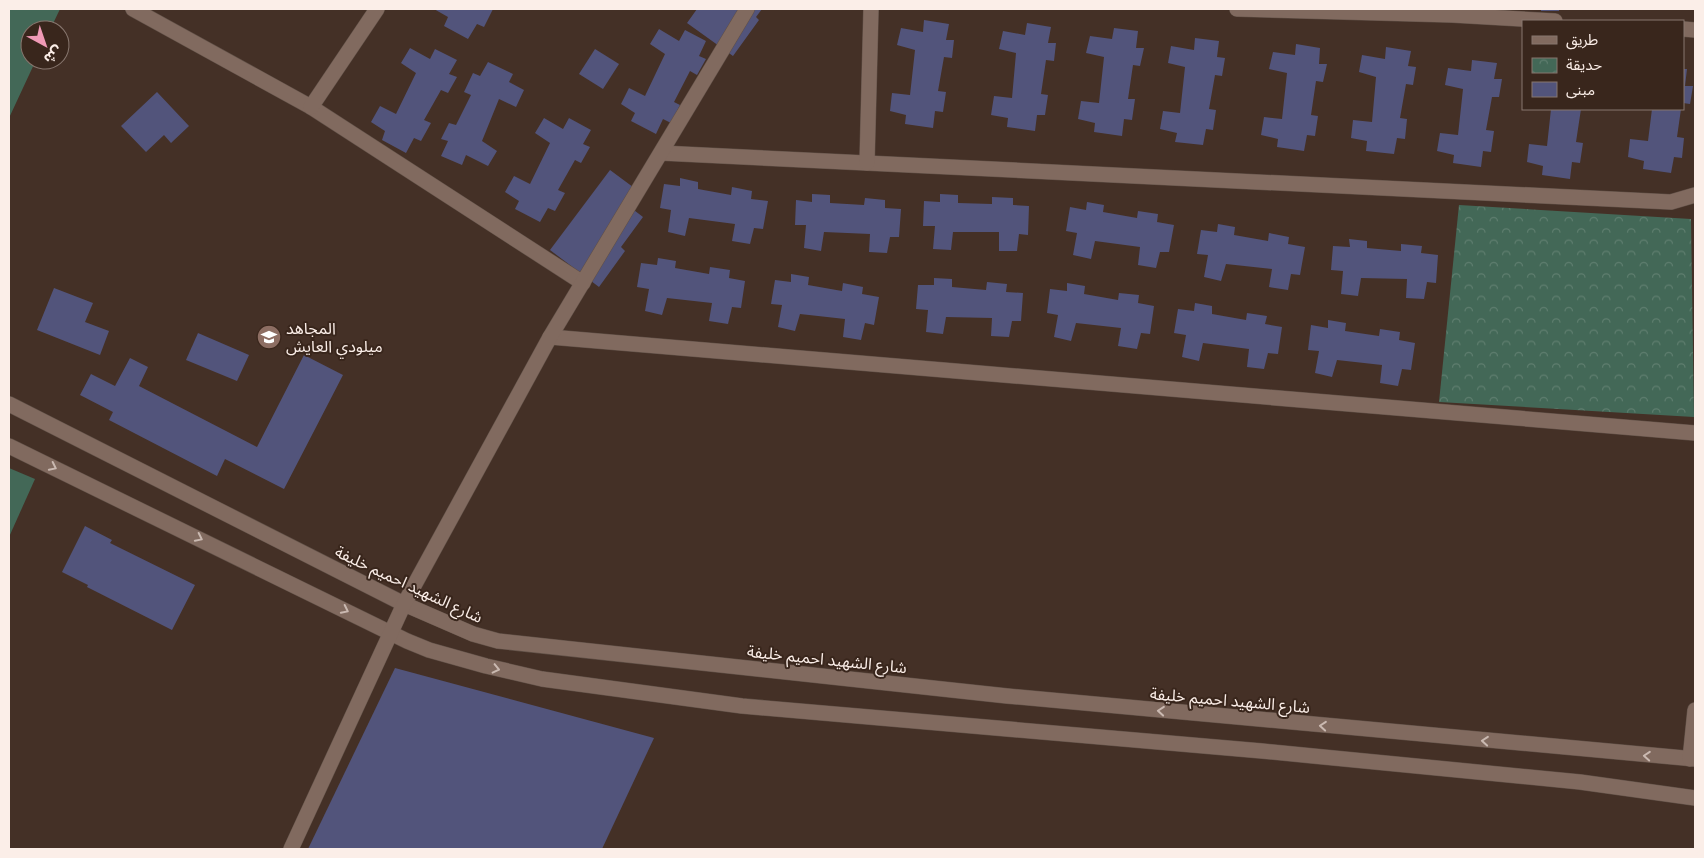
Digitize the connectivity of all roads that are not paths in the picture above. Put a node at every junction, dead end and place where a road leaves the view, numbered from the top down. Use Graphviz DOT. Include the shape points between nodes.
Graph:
graph roads {
  1 [pos="133,9"];
  2 [pos="376,9"];
  3 [pos="747,9"];
  4 [pos="871,9"];
  5 [pos="1237,9"];
  6 [pos="1278,9"];
  7 [pos="1452,12"];
  8 [pos="1544,20"];
  9 [pos="311,107"];
  10 [pos="661,152"];
  11 [pos="868,163"];
  12 [pos="1695,195"];
  13 [pos="583,283"];
  14 [pos="550,337"];
  15 [pos="9,404"];
  16 [pos="1695,433"];
  17 [pos="9,446"];
  18 [pos="404,604"];
  19 [pos="392,634"];
  20 [pos="1695,710"];
  21 [pos="1693,759"];
  22 [pos="1695,798"];
  23 [pos="291,849"];
  1 -- 9 [label="street"];
  2 -- 9 [label="street"];
  3 -- 10 [label="street"];
  4 -- 11 [label="street"];
  5 -- 6 [label="street"];
  6 -- 7 [label="street"];
  7 -- 8 [label="street"];
  9 -- 13 [label="street"];
  10 -- 11 [label="street"];
  10 -- 13 [label="street"];
  11 -- 12 [label="street" via="1670,202"];
  13 -- 14 [label="street"];
  14 -- 16 [label="street"];
  14 -- 18 [label="street"];
  15 -- 18 [label="street, شارع الشهيد احميم خليفة"];
  17 -- 19 [label="street, one-way"];
  18 -- 19 [label="street"];
  21 -- 18 [label="street, شارع الشهيد احميم خليفة, one-way" via="1007,696 498,641 473,634"];
  19 -- 22 [label="street, one-way" via="429,650 542,679 742,706 1262,751 1580,782"];
  19 -- 23 [label="street"];
  20 -- 21 [label="street"];
}
